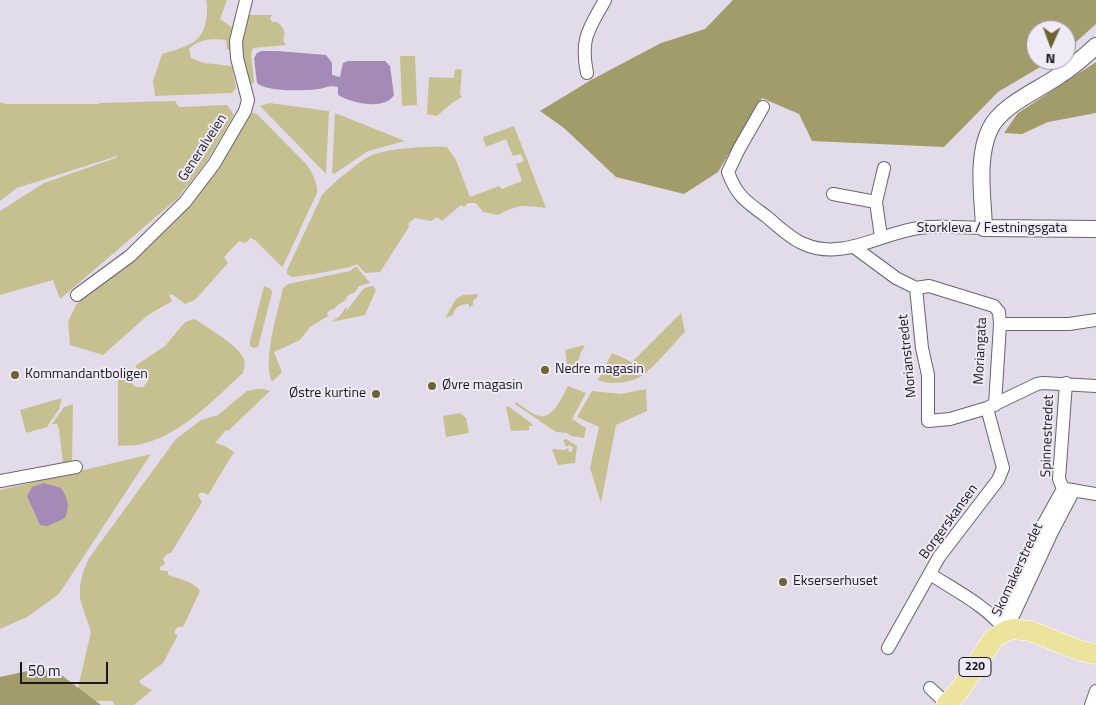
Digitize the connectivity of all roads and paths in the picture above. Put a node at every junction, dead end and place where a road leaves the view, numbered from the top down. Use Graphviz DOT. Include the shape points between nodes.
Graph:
graph roads {
  1 [pos="246,0"];
  2 [pos="605,0"];
  3 [pos="1096,46"];
  4 [pos="587,73"];
  5 [pos="763,107"];
  6 [pos="884,168"];
  7 [pos="833,194"];
  8 [pos="876,202"];
  9 [pos="984,228"];
  10 [pos="1096,229"];
  11 [pos="881,238"];
  12 [pos="854,247"];
  13 [pos="916,288"];
  14 [pos="77,295"];
  15 [pos="1096,320"];
  16 [pos="1000,324"];
  17 [pos="1066,384"];
  18 [pos="1096,386"];
  19 [pos="991,406"];
  20 [pos="76,467"];
  21 [pos="0,481"];
  22 [pos="1069,489"];
  23 [pos="1096,494"];
  24 [pos="930,574"];
  25 [pos="1006,631"];
  26 [pos="888,648"];
  27 [pos="1096,654"];
  28 [pos="930,688"];
  29 [pos="1096,691"];
  30 [pos="947,704"];
  31 [pos="1091,705"];
  1 -- 14 [label="street, Generalveien" via="236,41 236,58 248,100 245,111 214,164 185,202 130,256"];
  2 -- 4 [label="street" via="585,41 583,54"];
  3 -- 9 [label="street" via="1078,63 1013,104 990,128 982,165"];
  5 -- 12 [label="street, Storkleva / Festningsgata" via="728,172 733,188 803,244 837,250"];
  6 -- 8 [label="street"];
  7 -- 8 [label="street"];
  8 -- 11 [label="street"];
  9 -- 10 [label="street, Storkleva / Festningsgata"];
  9 -- 11 [label="street, Storkleva / Festningsgata" via="921,227"];
  11 -- 12 [label="street, Storkleva / Festningsgata"];
  12 -- 13 [label="street, Moriangata" via="896,278"];
  13 -- 16 [label="street, Moriangata" via="929,286 994,306 999,312"];
  13 -- 19 [label="street, Morianstredet" via="928,375 928,421 950,419"];
  15 -- 16 [label="street" via="1069,324"];
  16 -- 19 [label="street, Moriangata"];
  17 -- 18 [label="street"];
  17 -- 19 [label="street" via="1037,384"];
  17 -- 22 [label="street, Spinnestredet" via="1059,479"];
  19 -- 24 [label="street, Borgerskansen" via="1003,468 993,487 960,527"];
  20 -- 21 [label="street"];
  22 -- 23 [label="street"];
  22 -- 25 [label="street, Skomakerstredet" via="1043,525 1005,609"];
  24 -- 25 [label="street" via="997,619"];
  24 -- 26 [label="street, Borgerskansen"];
  25 -- 27 [label="main road" via="1030,631"];
  25 -- 30 [label="main road, 220" via="993,639 960,690"];
  28 -- 30 [label="street"];
  29 -- 31 [label="street"];
}
